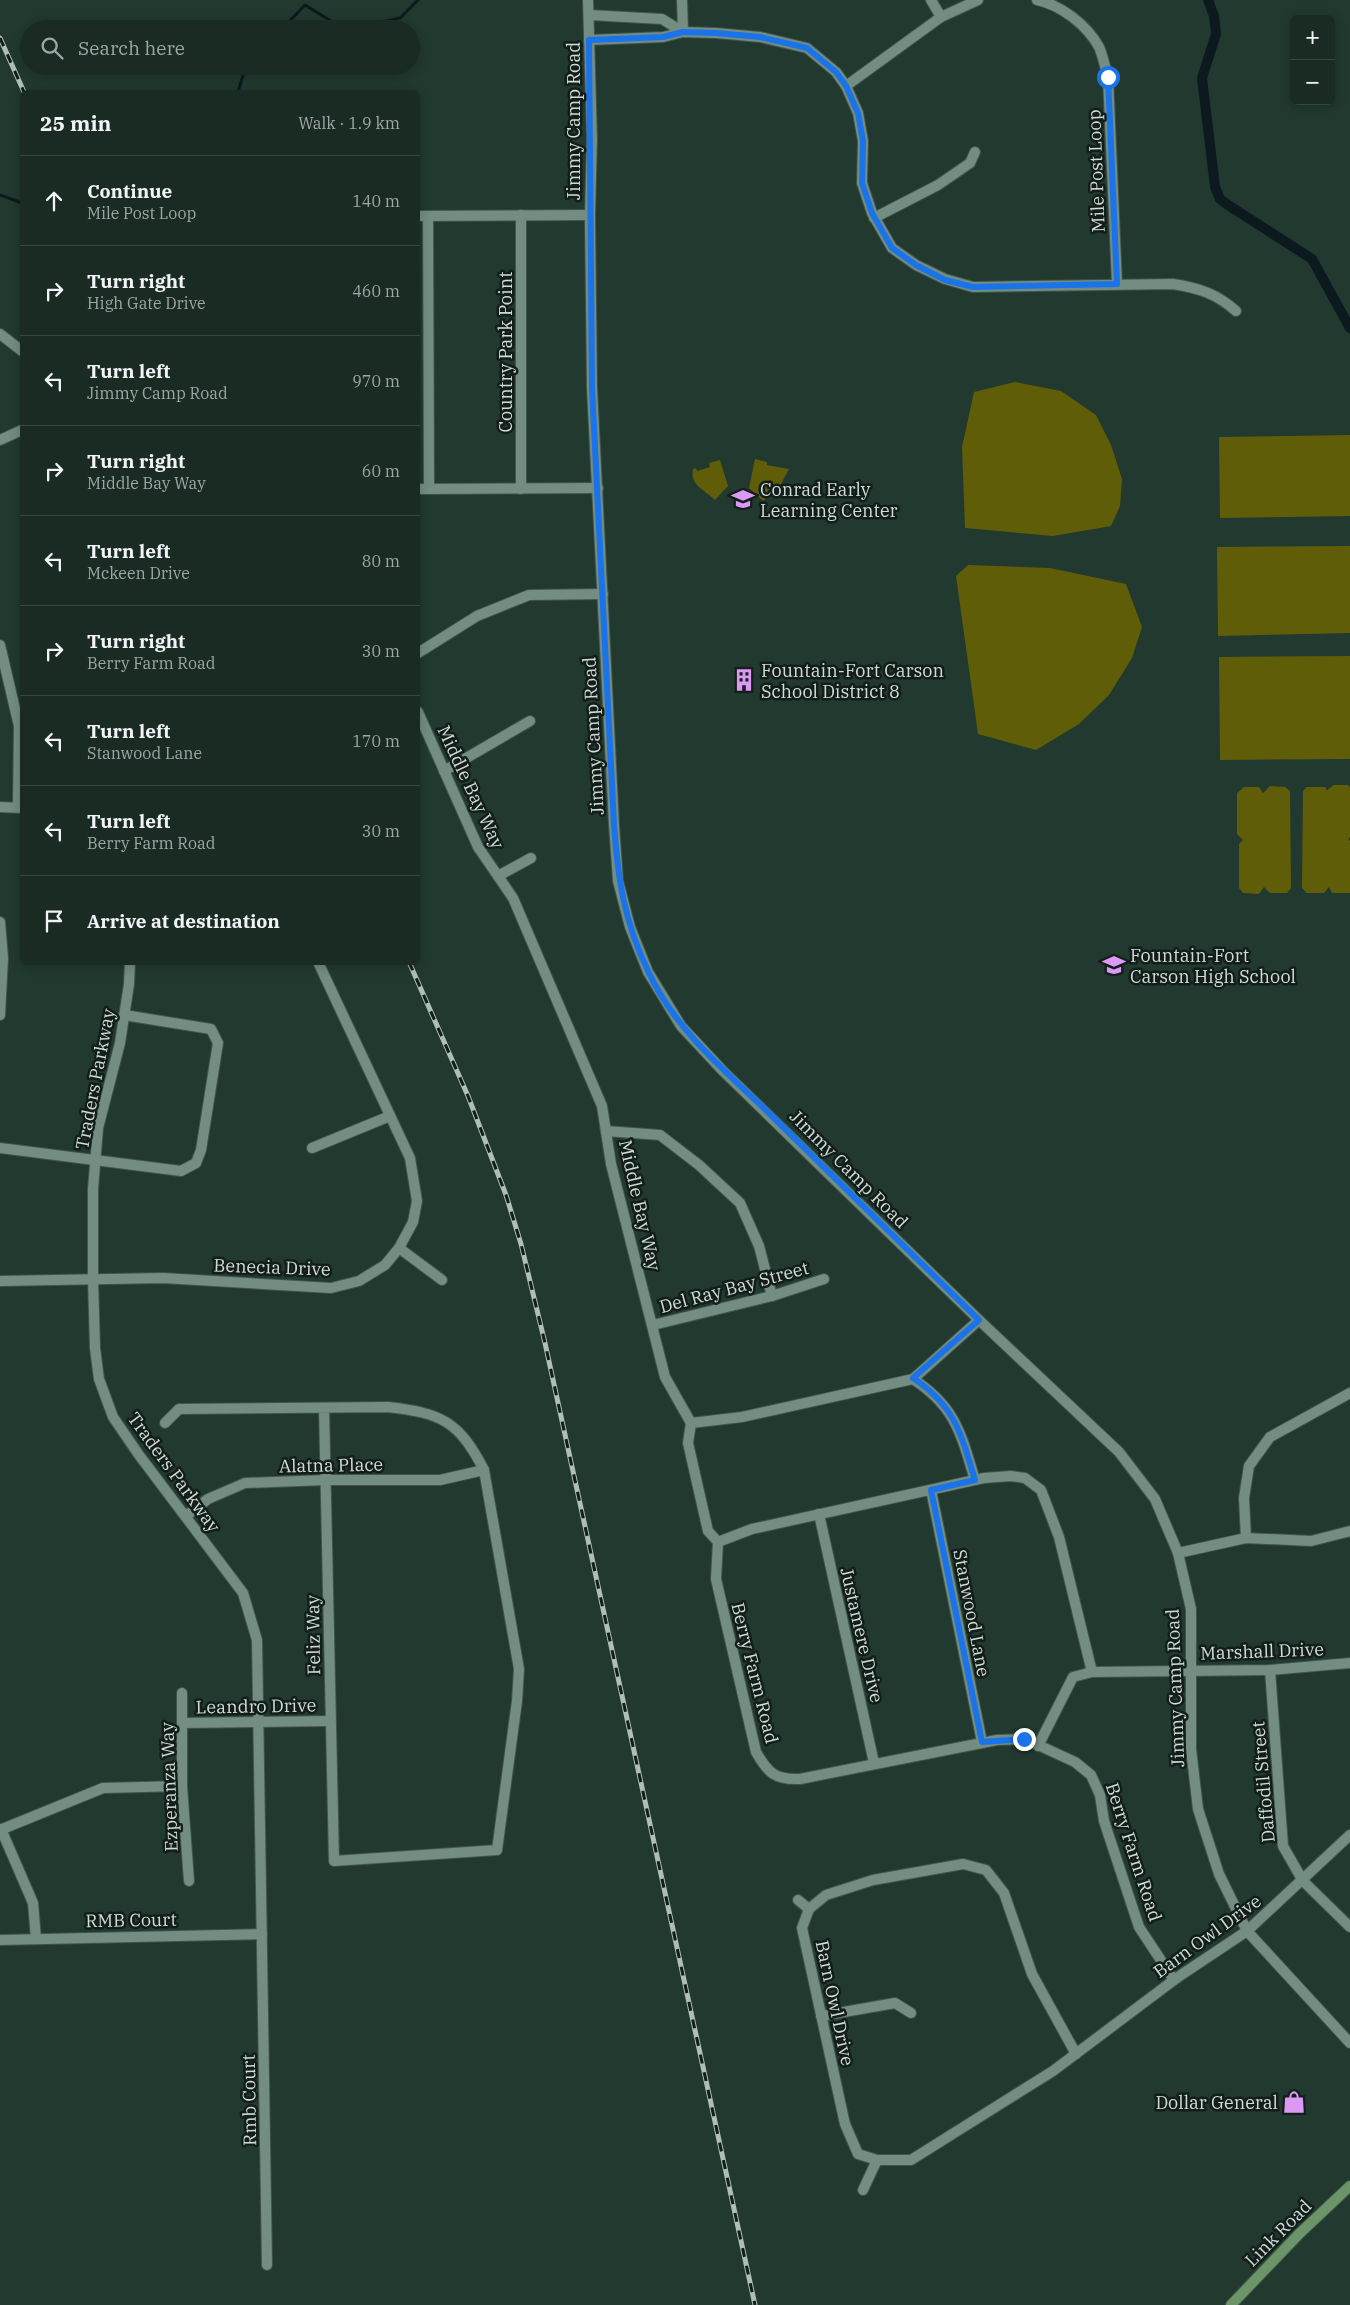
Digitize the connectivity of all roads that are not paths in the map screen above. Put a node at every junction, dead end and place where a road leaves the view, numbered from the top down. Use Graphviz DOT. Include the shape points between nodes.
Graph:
graph roads {
  1 [pos="588,0"];
  2 [pos="682,0"];
  3 [pos="931,0"];
  4 [pos="978,0"];
  5 [pos="1037,0"];
  6 [pos="588,15"];
  7 [pos="942,17"];
  8 [pos="683,32"];
  9 [pos="589,40"];
  10 [pos="846,86"];
  11 [pos="975,152"];
  12 [pos="520,215"];
  13 [pos="420,216"];
  14 [pos="428,216"];
  15 [pos="590,216"];
  16 [pos="874,218"];
  17 [pos="1117,284"];
  18 [pos="1236,311"];
  19 [pos="0,334"];
  20 [pos="20,349"];
  21 [pos="420,351"];
  22 [pos="429,351"];
  23 [pos="20,431"];
  24 [pos="0,440"];
  25 [pos="598,488"];
  26 [pos="429,489"];
  27 [pos="521,489"];
  28 [pos="420,490"];
  29 [pos="603,594"];
  30 [pos="0,645"];
  31 [pos="420,652"];
  32 [pos="420,717"];
  33 [pos="530,721"];
  34 [pos="444,771"];
  35 [pos="0,808"];
  36 [pos="20,808"];
  37 [pos="531,858"];
  38 [pos="498,876"];
  39 [pos="0,922"];
  40 [pos="130,965"];
  41 [pos="319,965"];
  42 [pos="0,1015"];
  43 [pos="124,1015"];
  44 [pos="390,1116"];
  45 [pos="606,1131"];
  46 [pos="0,1148"];
  47 [pos="312,1148"];
  48 [pos="95,1161"];
  49 [pos="399,1248"];
  50 [pos="93,1279"];
  51 [pos="824,1279"];
  52 [pos="442,1280"];
  53 [pos="0,1281"];
  54 [pos="772,1296"];
  55 [pos="979,1320"];
  56 [pos="653,1325"];
  57 [pos="913,1378"];
  58 [pos="1350,1393"];
  59 [pos="324,1408"];
  60 [pos="165,1423"];
  61 [pos="691,1423"];
  62 [pos="484,1470"];
  63 [pos="326,1480"];
  64 [pos="975,1480"];
  65 [pos="931,1490"];
  66 [pos="818,1514"];
  67 [pos="186,1516"];
  68 [pos="1350,1531"];
  69 [pos="1246,1538"];
  70 [pos="718,1542"];
  71 [pos="1178,1553"];
  72 [pos="1350,1663"];
  73 [pos="1191,1670"];
  74 [pos="1270,1670"];
  75 [pos="1092,1672"];
  76 [pos="182,1693"];
  77 [pos="259,1721"];
  78 [pos="330,1721"];
  79 [pos="183,1723"];
  80 [pos="982,1742"];
  81 [pos="1038,1746"];
  82 [pos="874,1763"];
  83 [pos="182,1786"];
  84 [pos="0,1830"];
  85 [pos="1350,1835"];
  86 [pos="189,1881"];
  87 [pos="1303,1881"];
  88 [pos="798,1900"];
  89 [pos="809,1909"];
  90 [pos="1350,1927"];
  91 [pos="1247,1931"];
  92 [pos="262,1934"];
  93 [pos="36,1939"];
  94 [pos="0,1940"];
  95 [pos="1174,1980"];
  96 [pos="911,2013"];
  97 [pos="821,2016"];
  98 [pos="1350,2043"];
  99 [pos="1076,2054"];
  100 [pos="877,2160"];
  101 [pos="1350,2186"];
  102 [pos="863,2190"];
  103 [pos="267,2265"];
  104 [pos="1231,2305"];
  1 -- 6 [label="street, Jimmy Camp Road"];
  2 -- 8 [label="street"];
  3 -- 7 [label="street"];
  4 -- 7 [label="street"];
  5 -- 17 [label="street, Mile Post Loop" via="1049,2 1076,20 1098,46 1108,77"];
  6 -- 8 [label="street" via="662,19"];
  6 -- 9 [label="street, Jimmy Camp Road"];
  7 -- 10 [label="street"];
  8 -- 9 [label="street" via="663,37"];
  8 -- 10 [label="street" via="760,37 807,48 836,72"];
  9 -- 15 [label="street, Jimmy Camp Road"];
  10 -- 16 [label="street" via="858,113 863,141 862,183"];
  11 -- 16 [label="street" via="970,163 938,185"];
  12 -- 14 [label="street"];
  12 -- 15 [label="street"];
  12 -- 27 [label="street, Country Park Point"];
  13 -- 14 [label="street"];
  14 -- 22 [label="street"];
  15 -- 25 [label="street, Jimmy Camp Road" via="592,388"];
  16 -- 17 [label="street" via="892,248 945,280 973,287"];
  17 -- 18 [label="street" via="1173,284 1199,288"];
  19 -- 20 [label="street"];
  21 -- 22 [label="street"];
  22 -- 26 [label="street"];
  23 -- 24 [label="street"];
  25 -- 27 [label="street"];
  25 -- 29 [label="street, Jimmy Camp Road"];
  26 -- 27 [label="street"];
  26 -- 28 [label="street"];
  29 -- 31 [label="street" via="529,595 477,616"];
  29 -- 55 [label="street, Jimmy Camp Road" via="618,881 630,927 648,972 681,1026 699,1045"];
  30 -- 36 [label="street" via="19,726"];
  32 -- 34 [label="street, Middle Bay Way"];
  33 -- 34 [label="street"];
  34 -- 38 [label="street, Middle Bay Way" via="478,847"];
  35 -- 36 [label="street"];
  37 -- 38 [label="street"];
  38 -- 45 [label="street, Middle Bay Way" via="514,898 577,1046 602,1106"];
  39 -- 42 [label="street" via="3,958"];
  40 -- 43 [label="street, Traders Parkway"];
  41 -- 44 [label="street, Benecia Drive"];
  43 -- 48 [label="street, Traders Parkway" via="98,1128"];
  43 -- 48 [label="street" via="211,1029 218,1042 201,1150 196,1163 181,1171"];
  44 -- 47 [label="street"];
  44 -- 49 [label="street, Benecia Drive" via="410,1158 416,1202 413,1222"];
  45 -- 54 [label="street" via="660,1135 740,1203 759,1246"];
  45 -- 56 [label="street, Middle Bay Way" via="611,1164"];
  46 -- 48 [label="street"];
  48 -- 50 [label="street, Traders Parkway"];
  49 -- 50 [label="street, Benecia Drive" via="385,1265 359,1280 331,1288 164,1278"];
  49 -- 52 [label="street"];
  50 -- 53 [label="street, Benecia Drive"];
  50 -- 67 [label="street, Traders Parkway" via="99,1379 113,1417"];
  51 -- 54 [label="street, Del Ray Bay Street"];
  54 -- 56 [label="street, Del Ray Bay Street"];
  55 -- 57 [label="street"];
  55 -- 71 [label="street, Jimmy Camp Road" via="1119,1452 1155,1499"];
  56 -- 61 [label="street, Middle Bay Way" via="665,1377"];
  57 -- 61 [label="street" via="742,1417"];
  57 -- 64 [label="street" via="932,1391 958,1426"];
  58 -- 69 [label="street" via="1270,1437 1249,1466 1244,1498"];
  59 -- 60 [label="street" via="179,1409"];
  59 -- 62 [label="street" via="388,1407 422,1411 450,1423 472,1446"];
  59 -- 63 [label="street, Feliz Way"];
  61 -- 70 [label="street" via="688,1443 708,1531"];
  62 -- 63 [label="street, Alatna Place" via="440,1480"];
  62 -- 78 [label="street, Feliz Way" via="520,1670 497,1850 334,1861"];
  63 -- 67 [label="street, Alatna Place" via="245,1483 208,1499"];
  63 -- 78 [label="street, Feliz Way"];
  64 -- 65 [label="street"];
  64 -- 75 [label="street" via="1012,1476 1026,1478 1041,1490 1059,1537"];
  65 -- 66 [label="street"];
  65 -- 80 [label="street, Stanwood Lane"];
  66 -- 70 [label="street" via="752,1529"];
  66 -- 82 [label="street, Justamere Drive"];
  67 -- 77 [label="street, Traders Parkway" via="243,1593 257,1640"];
  68 -- 69 [label="street" via="1311,1541"];
  69 -- 71 [label="street"];
  70 -- 82 [label="street, Berry Farm Road" via="716,1579 756,1752 766,1769 783,1780"];
  71 -- 73 [label="street, Jimmy Camp Road" via="1191,1609"];
  72 -- 74 [label="street, Marshall Drive"];
  73 -- 74 [label="street, Marshall Drive"];
  73 -- 75 [label="street, Marshall Drive"];
  73 -- 91 [label="street, Jimmy Camp Road" via="1191,1749 1198,1809 1219,1874"];
  74 -- 87 [label="street, Daffodil Street" via="1283,1846"];
  75 -- 81 [label="street, Marshall Drive" via="1073,1677"];
  76 -- 79 [label="street, Ezperanza Way"];
  77 -- 78 [label="street, Leandro Drive"];
  77 -- 79 [label="street, Leandro Drive"];
  77 -- 92 [label="street, Traders Parkway"];
  79 -- 83 [label="street, Ezperanza Way"];
  80 -- 81 [label="street, Berry Farm Road" via="1024,1739"];
  80 -- 82 [label="street, Berry Farm Road"];
  81 -- 95 [label="street, Berry Farm Road" via="1075,1762 1090,1775 1100,1795 1104,1821 1139,1927"];
  83 -- 84 [label="street" via="103,1788"];
  83 -- 86 [label="street, Ezperanza Way"];
  84 -- 93 [label="street" via="33,1903"];
  85 -- 87 [label="street, Barn Owl Drive"];
  87 -- 90 [label="street, Daffodil Street"];
  87 -- 91 [label="street, Barn Owl Drive"];
  88 -- 89 [label="street"];
  89 -- 97 [label="street, Barn Owl Drive" via="802,1928"];
  89 -- 99 [label="street" via="826,1895 873,1880 963,1864 986,1870 1004,1893 1032,1974"];
  91 -- 95 [label="street, Barn Owl Drive"];
  91 -- 98 [label="street, Jimmy Camp Road"];
  92 -- 93 [label="street, RMB Court"];
  92 -- 103 [label="street, Rmb Court"];
  93 -- 94 [label="street, RMB Court"];
  95 -- 99 [label="street, Barn Owl Drive"];
  96 -- 97 [label="street" via="895,2003"];
  97 -- 100 [label="street, Barn Owl Drive" via="845,2124 858,2154"];
  99 -- 100 [label="street, Barn Owl Drive" via="911,2160"];
  100 -- 102 [label="street"];
  101 -- 104 [label="main road, Link Road"];
}
